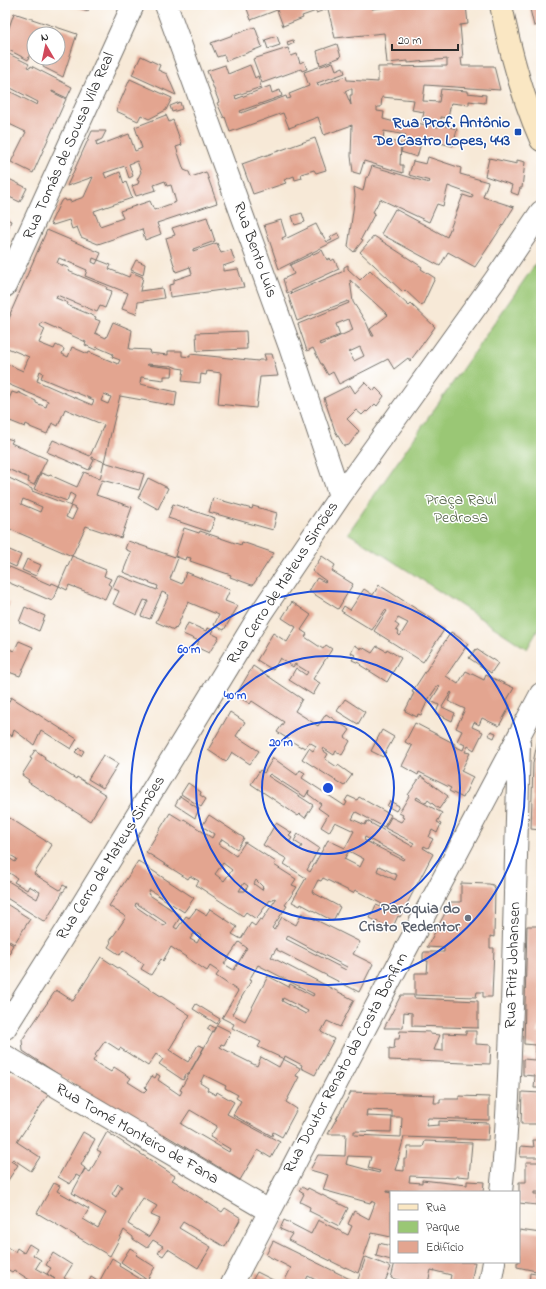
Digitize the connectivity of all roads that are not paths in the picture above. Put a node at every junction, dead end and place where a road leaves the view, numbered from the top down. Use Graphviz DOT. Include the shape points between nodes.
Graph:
graph roads {
  1 [pos="133,5"];
  2 [pos="166,5"];
  3 [pos="501,5"];
  4 [pos="541,140"];
  5 [pos="541,212"];
  6 [pos="5,286"];
  7 [pos="340,496"];
  8 [pos="541,694"];
  9 [pos="519,738"];
  10 [pos="5,1028"];
  11 [pos="5,1056"];
  12 [pos="502,1191"];
  13 [pos="269,1211"];
  14 [pos="494,1263"];
  15 [pos="232,1284"];
  16 [pos="490,1284"];
  1 -- 6 [label="street, Rua Tomás de Sousa Vila Real"];
  2 -- 7 [label="street, Rua Bento Luís" via="290,347"];
  3 -- 4 [label="main road" via="518,76"];
  5 -- 7 [label="street, Rua Cerro de Mateus Simões"];
  7 -- 10 [label="street, Rua Cerro de Mateus Simões" via="261,613"];
  8 -- 9 [label="street, Rua Doutor Renato da Costa Bonfim"];
  9 -- 12 [label="street, Rua Fritz Johansen" via="516,890"];
  9 -- 13 [label="street, Rua Doutor Renato da Costa Bonfim"];
  11 -- 13 [label="street, Rua Tomé Monteiro de Fana"];
  13 -- 15 [label="street, Rua Doutor Renato da Costa Bonfim"];
  14 -- 16 [label="street"];
}
